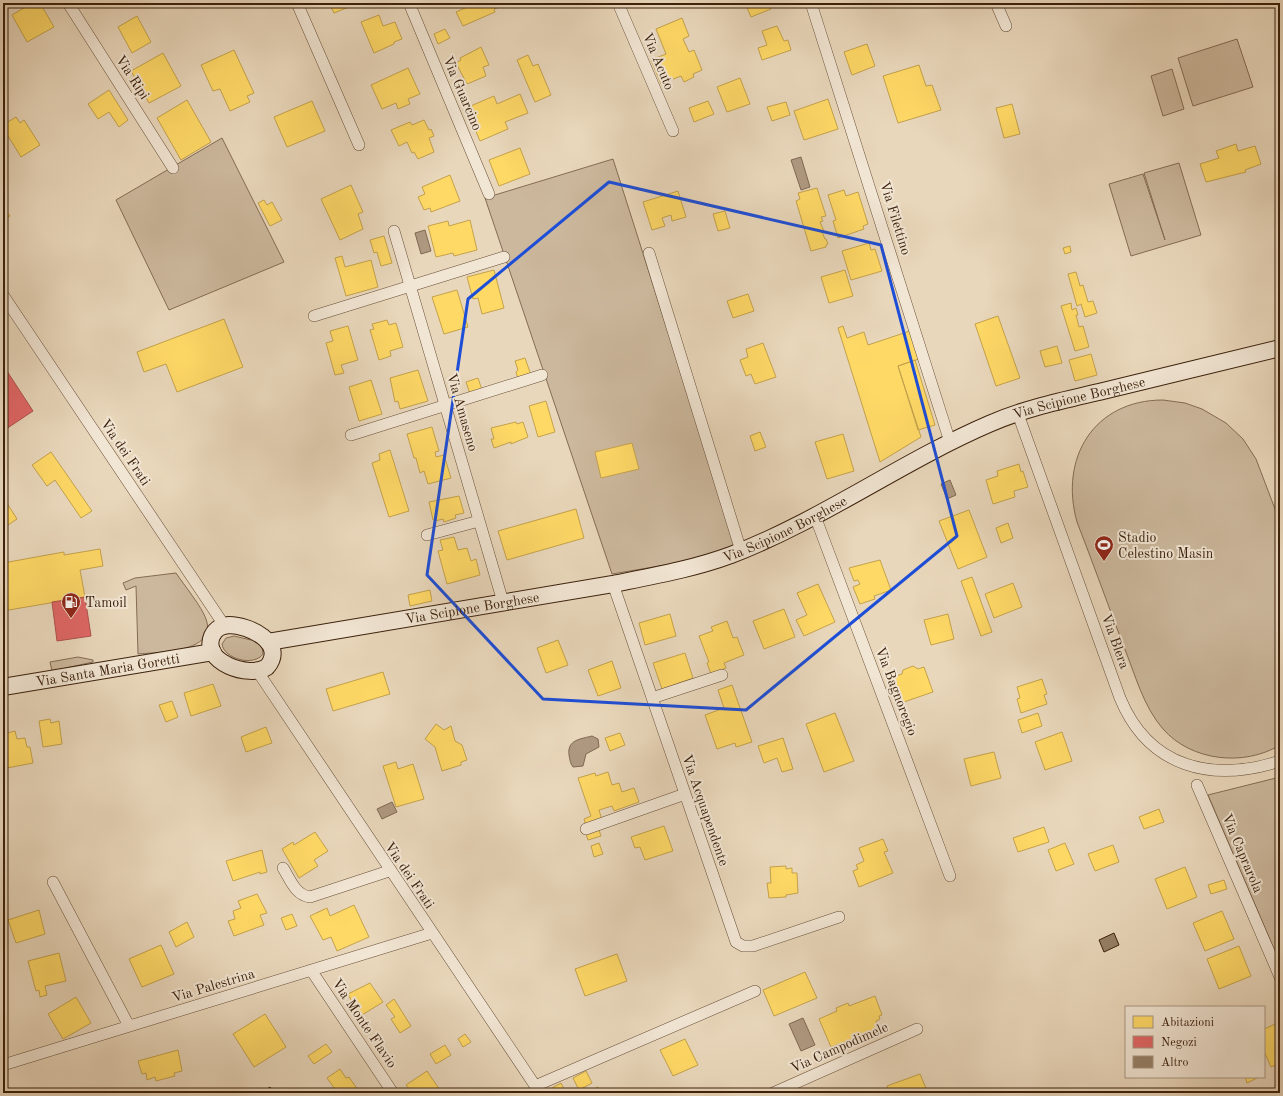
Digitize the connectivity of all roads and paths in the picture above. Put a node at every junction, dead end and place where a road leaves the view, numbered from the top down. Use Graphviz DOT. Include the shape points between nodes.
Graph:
graph roads {
  1 [pos="68,3"];
  2 [pos="297,3"];
  3 [pos="408,3"];
  4 [pos="618,3"];
  5 [pos="811,3"];
  6 [pos="996,3"];
  7 [pos="1006,26"];
  8 [pos="673,131"];
  9 [pos="359,145"];
  10 [pos="173,168"];
  11 [pos="489,194"];
  12 [pos="394,231"];
  13 [pos="648,253"];
  14 [pos="504,257"];
  15 [pos="411,287"];
  16 [pos="3,295"];
  17 [pos="314,316"];
  18 [pos="1280,348"];
  19 [pos="542,375"];
  20 [pos="446,405"];
  21 [pos="1018,414"];
  22 [pos="351,435"];
  23 [pos="950,442"];
  24 [pos="815,516"];
  25 [pos="479,521"];
  26 [pos="427,535"];
  27 [pos="741,551"];
  28 [pos="613,584"];
  29 [pos="503,602"];
  30 [pos="224,625"];
  31 [pos="268,642"];
  32 [pos="213,652"];
  33 [pos="258,672"];
  34 [pos="722,675"];
  35 [pos="3,687"];
  36 [pos="652,698"];
  37 [pos="1280,761"];
  38 [pos="1198,785"];
  39 [pos="685,794"];
  40 [pos="586,829"];
  41 [pos="283,868"];
  42 [pos="390,871"];
  43 [pos="950,876"];
  44 [pos="53,882"];
  45 [pos="840,917"];
  46 [pos="432,933"];
  47 [pos="311,970"];
  48 [pos="1280,977"];
  49 [pos="755,991"];
  50 [pos="129,1026"];
  51 [pos="917,1029"];
  52 [pos="3,1065"];
  53 [pos="537,1089"];
  54 [pos="394,1093"];
  55 [pos="773,1093"];
  1 -- 10 [label="street, Via Ripi"];
  2 -- 9 [label="street"];
  3 -- 11 [label="street, Via Guarcino"];
  4 -- 8 [label="street, Via Acuto"];
  5 -- 23 [label="street, Via Filettino"];
  6 -- 7 [label="street"];
  12 -- 15 [label="street, Via Amaseno"];
  13 -- 27 [label="street"];
  14 -- 15 [label="street"];
  15 -- 17 [label="street"];
  15 -- 20 [label="street, Via Amaseno"];
  16 -- 30 [label="street, Via dei Frati"];
  18 -- 21 [label="main road, Via Scipione Borghese"];
  19 -- 20 [label="street"];
  20 -- 22 [label="street"];
  20 -- 25 [label="street, Via Amaseno"];
  21 -- 23 [label="main road, Via Scipione Borghese" via="990,423"];
  21 -- 37 [label="street, Via Blera" via="1120,698 1139,732 1157,750 1177,762 1195,768 1225,771"];
  23 -- 24 [label="main road, Via Scipione Borghese"];
  24 -- 27 [label="main road, Via Scipione Borghese"];
  24 -- 43 [label="street, Via Bagnoregio"];
  25 -- 26 [label="street"];
  25 -- 29 [label="street, Via Amaseno"];
  27 -- 28 [label="main road, Via Scipione Borghese" via="688,568"];
  28 -- 29 [label="main road, Via Scipione Borghese"];
  28 -- 36 [label="street, Via Acquapendente"];
  29 -- 31 [label="main road, Via Scipione Borghese"];
  30 -- 31 [label="main road" via="249,628 261,634"];
  30 -- 32 [label="main road" via="218,627 212,635 210,642"];
  31 -- 33 [label="main road" via="272,651 271,661 267,668"];
  32 -- 33 [label="main road" via="220,661 232,667"];
  32 -- 35 [label="main road, Via Santa Maria Goretti"];
  33 -- 42 [label="street, Via dei Frati"];
  34 -- 36 [label="street"];
  36 -- 39 [label="street, Via Acquapendente"];
  38 -- 48 [label="street, Via Caprarola"];
  39 -- 40 [label="street"];
  39 -- 45 [label="street, Via Acquapendente" via="736,942 743,946 753,946"];
  41 -- 42 [label="street" via="298,891 310,898"];
  42 -- 46 [label="street, Via dei Frati"];
  44 -- 50 [label="street"];
  46 -- 47 [label="street, Via Palestrina"];
  46 -- 53 [label="street, Via dei Frati"];
  47 -- 50 [label="street, Via Palestrina"];
  47 -- 54 [label="street, Via Monte Flavio"];
  49 -- 53 [label="street"];
  50 -- 52 [label="street, Via Palestrina"];
  51 -- 55 [label="street, Via Campodimele"];
}
